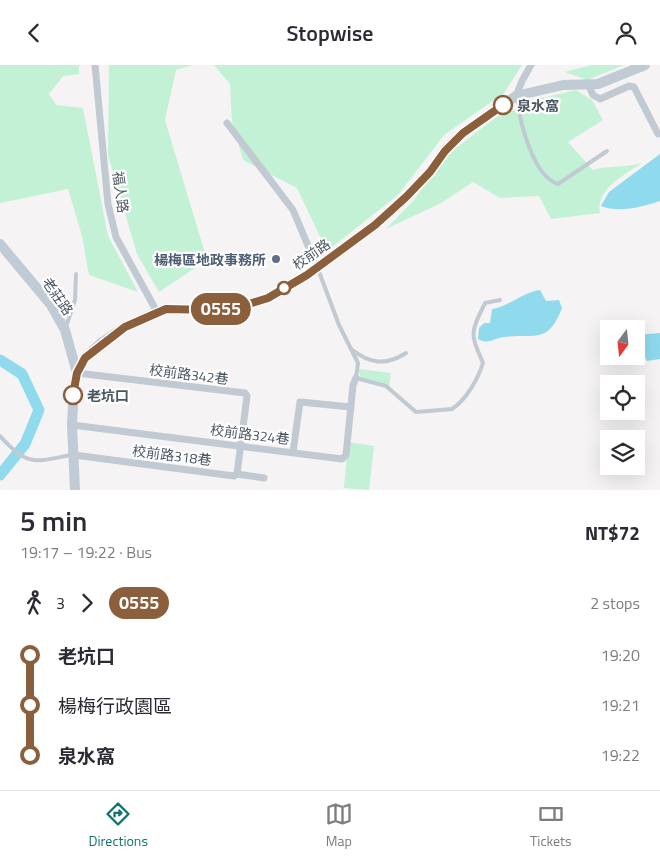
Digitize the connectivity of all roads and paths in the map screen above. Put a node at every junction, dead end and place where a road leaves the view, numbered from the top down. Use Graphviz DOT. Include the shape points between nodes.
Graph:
graph roads {
  1 [pos="95,65"];
  2 [pos="531,65"];
  3 [pos="645,65"];
  4 [pos="588,84"];
  5 [pos="516,96"];
  6 [pos="226,123"];
  7 [pos="658,134"];
  8 [pos="607,151"];
  9 [pos="0,244"];
  10 [pos="317,267"];
  11 [pos="76,274"];
  12 [pos="500,300"];
  13 [pos="157,312"];
  14 [pos="65,331"];
  15 [pos="350,348"];
  16 [pos="406,353"];
  17 [pos="77,373"];
  18 [pos="356,378"];
  19 [pos="351,407"];
  20 [pos="72,425"];
  21 [pos="0,436"];
  22 [pos="240,445"];
  23 [pos="293,452"];
  24 [pos="74,455"];
  25 [pos="237,474"];
  26 [pos="264,478"];
  27 [pos="76,490"];
  1 -- 13 [label="street, 福人路" via="108,204 116,237"];
  2 -- 5 [label="street"];
  3 -- 4 [label="street, 校前路" via="598,84"];
  4 -- 5 [label="street, 校前路" via="563,85"];
  4 -- 7 [label="street" via="593,95 600,99 629,86 634,87"];
  5 -- 8 [label="lane" via="531,151 550,182 558,184"];
  5 -- 10 [label="street, 校前路" via="463,133 406,197 375,225"];
  6 -- 10 [label="street" via="293,211"];
  9 -- 14 [label="street, 老莊路" via="52,305"];
  10 -- 13 [label="street, 校前路" via="268,298 252,303 211,310 166,309"];
  10 -- 15 [label="lane"];
  11 -- 14 [label="lane" via="75,300"];
  12 -- 18 [label="lane" via="484,303 476,321 473,344 483,363 474,383 454,408 416,412 386,386"];
  13 -- 17 [label="street, 校前路" via="101,343 85,358"];
  14 -- 17 [label="street, 老莊路"];
  15 -- 16 [label="lane" via="364,359 386,362"];
  15 -- 18 [label="lane" via="358,363"];
  17 -- 20 [label="street, 校前路"];
  17 -- 22 [label="street, 校前路342巷" via="244,393 247,396"];
  18 -- 19 [label="street, 校前路324巷"];
  19 -- 23 [label="street" via="300,402"];
  19 -- 23 [label="street, 校前路324巷" via="345,458"];
  20 -- 22 [label="street, 校前路324巷"];
  20 -- 24 [label="street, 校前路"];
  21 -- 24 [label="lane" via="22,457 35,461"];
  22 -- 23 [label="street, 校前路324巷"];
  22 -- 25 [label="street"];
  24 -- 25 [label="street, 校前路318巷"];
  24 -- 27 [label="street, 校前路"];
  25 -- 26 [label="street, 校前路318巷"];
}
